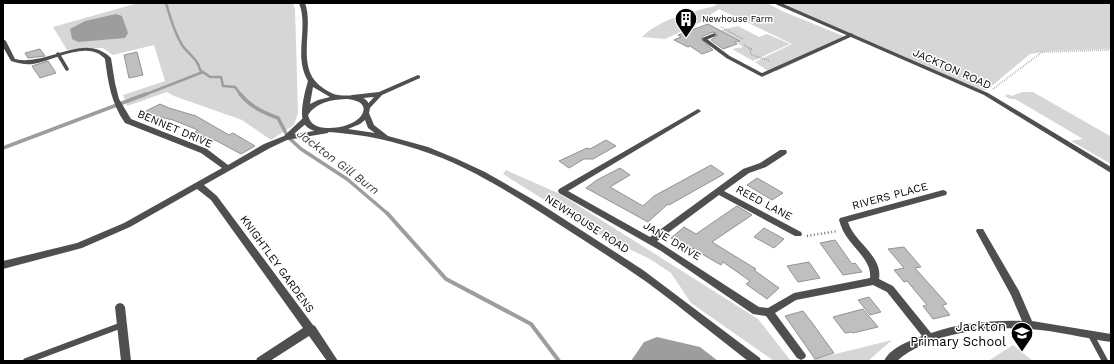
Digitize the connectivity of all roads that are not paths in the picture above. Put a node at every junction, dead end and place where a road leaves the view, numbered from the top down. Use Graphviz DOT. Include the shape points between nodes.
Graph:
graph roads {
  1 [pos="776,3"];
  2 [pos="305,4"];
  3 [pos="714,35"];
  4 [pos="851,35"];
  5 [pos="4,45"];
  6 [pos="58,54"];
  7 [pos="68,69"];
  8 [pos="418,77"];
  9 [pos="312,82"];
  10 [pos="380,94"];
  11 [pos="337,97"];
  12 [pos="352,97"];
  13 [pos="366,110"];
  14 [pos="698,111"];
  15 [pos="305,118"];
  16 [pos="325,130"];
  17 [pos="335,130"];
  18 [pos="285,138"];
  19 [pos="387,139"];
  20 [pos="783,152"];
  21 [pos="228,168"];
  22 [pos="1111,170"];
  23 [pos="198,185"];
  24 [pos="719,192"];
  25 [pos="943,193"];
  26 [pos="980,230"];
  27 [pos="798,234"];
  28 [pos="650,242"];
  29 [pos="3,265"];
  30 [pos="874,281"];
  31 [pos="120,307"];
  32 [pos="769,312"];
  33 [pos="1029,325"];
  34 [pos="122,326"];
  35 [pos="311,329"];
  36 [pos="1091,335"];
  37 [pos="929,338"];
  38 [pos="1111,338"];
  39 [pos="801,355"];
  40 [pos="26,361"];
  41 [pos="126,361"];
  42 [pos="261,361"];
  43 [pos="333,361"];
  44 [pos="756,361"];
  45 [pos="889,361"];
  46 [pos="1105,361"];
  1 -- 4 [label="street, JACKTON ROAD"];
  2 -- 9 [label="street" via="304,66"];
  3 -- 4 [label="lane" via="704,39 728,56 762,74"];
  4 -- 22 [label="street, JACKTON ROAD" via="986,94"];
  5 -- 6 [label="street, BENNET DRIVE" via="12,60 17,62 32,62"];
  6 -- 7 [label="lane"];
  6 -- 21 [label="street, BENNET DRIVE" via="76,50 98,51 108,58 114,95 128,121 204,151"];
  8 -- 10 [label="street"];
  9 -- 11 [label="street" via="324,92"];
  9 -- 15 [label="street"];
  10 -- 12 [label="street"];
  10 -- 13 [label="street"];
  11 -- 12 [label="street"];
  11 -- 15 [label="street" via="315,104"];
  12 -- 13 [label="street" via="364,103"];
  13 -- 17 [label="street" via="355,124"];
  13 -- 19 [label="street, NEWHOUSE ROAD" via="371,126"];
  14 -- 28 [label="street, JANE DRIVE" via="562,191"];
  15 -- 16 [label="street" via="309,125"];
  15 -- 18 [label="street"];
  16 -- 17 [label="street"];
  16 -- 18 [label="street"];
  17 -- 19 [label="street, NEWHOUSE ROAD" via="356,131"];
  18 -- 21 [label="street"];
  19 -- 44 [label="street, NEWHOUSE ROAD" via="459,162 519,194 616,256"];
  20 -- 24 [label="street, REED LANE" via="763,165 746,171"];
  21 -- 23 [label="street"];
  23 -- 29 [label="street" via="127,225 79,246"];
  23 -- 35 [label="street, KNIGHTLEY GARDENS" via="214,198"];
  24 -- 27 [label="street, REED LANE"];
  24 -- 28 [label="street, REED LANE"];
  25 -- 30 [label="street, RIVERS PLACE" via="843,220 845,230 860,246 875,269"];
  26 -- 33 [label="street" via="1016,294"];
  28 -- 32 [label="street, JANE DRIVE" via="757,311"];
  30 -- 32 [label="street" via="794,297"];
  30 -- 37 [label="street" via="890,289"];
  31 -- 34 [label="street"];
  32 -- 39 [label="street"];
  33 -- 36 [label="street"];
  33 -- 37 [label="street" via="977,327"];
  34 -- 40 [label="lane"];
  34 -- 41 [label="street"];
  35 -- 42 [label="street"];
  35 -- 43 [label="street, KNIGHTLEY GARDENS"];
  36 -- 38 [label="street"];
  36 -- 46 [label="lane"];
  37 -- 45 [label="street" via="895,355"];
}
